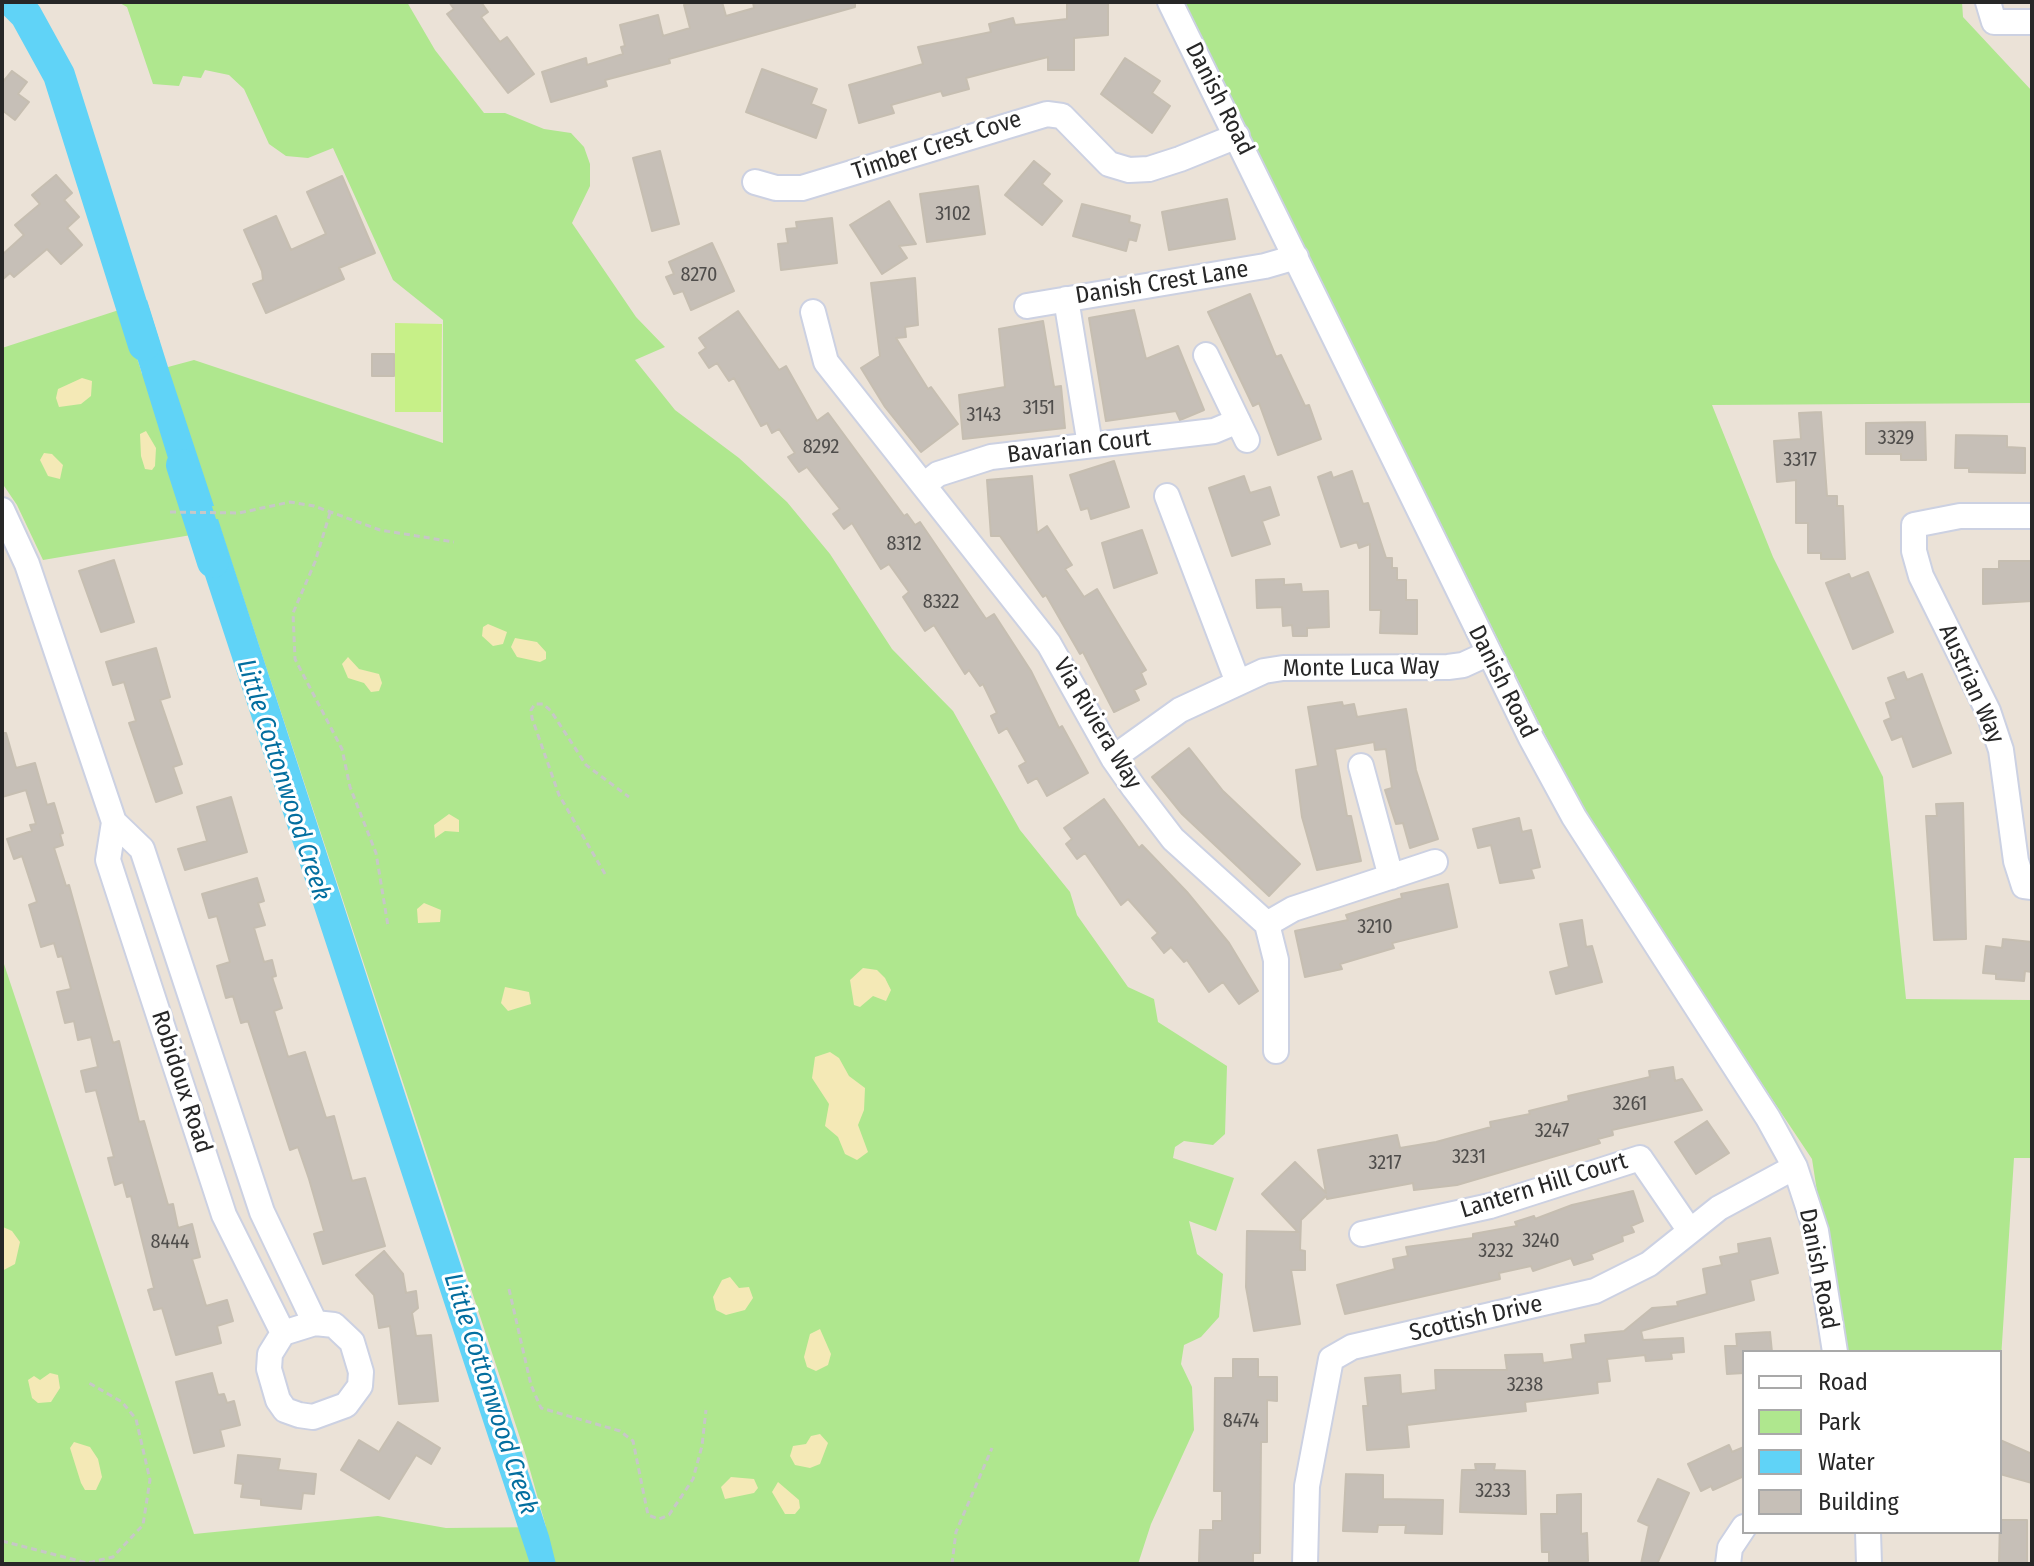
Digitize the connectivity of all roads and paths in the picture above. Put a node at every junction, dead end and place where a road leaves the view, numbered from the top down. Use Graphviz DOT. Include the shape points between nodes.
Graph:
graph roads {
  1 [pos="1170,2"];
  2 [pos="1991,12"];
  3 [pos="2032,22"];
  4 [pos="1237,136"];
  5 [pos="755,182"];
  6 [pos="1296,257"];
  7 [pos="1066,299"];
  8 [pos="1027,306"];
  9 [pos="813,312"];
  10 [pos="1206,355"];
  11 [pos="1090,445"];
  12 [pos="924,485"];
  13 [pos="1167,496"];
  14 [pos="2,510"];
  15 [pos="170,512"];
  16 [pos="330,513"];
  17 [pos="2032,516"];
  18 [pos="454,542"];
  19 [pos="1487,654"];
  20 [pos="1237,680"];
  21 [pos="1113,758"];
  22 [pos="1361,766"];
  23 [pos="629,797"];
  24 [pos="114,822"];
  25 [pos="1435,862"];
  26 [pos="605,874"];
  27 [pos="1391,877"];
  28 [pos="2032,887"];
  29 [pos="1267,924"];
  30 [pos="388,926"];
  31 [pos="184,971"];
  32 [pos="149,983"];
  33 [pos="1276,1051"];
  34 [pos="235,1127"];
  35 [pos="199,1139"];
  36 [pos="1795,1167"];
  37 [pos="1690,1231"];
  38 [pos="1362,1234"];
  39 [pos="509,1289"];
  40 [pos="315,1323"];
  41 [pos="283,1333"];
  42 [pos="1835,1350"];
  43 [pos="89,1383"];
  44 [pos="706,1410"];
  45 [pos="992,1448"];
  46 [pos="1742,1530"];
  47 [pos="1868,1534"];
  48 [pos="2,1541"];
  49 [pos="952,1564"];
  50 [pos="1305,1564"];
  51 [pos="1728,1564"];
  52 [pos="1869,1564"];
  1 -- 4 [label="street, Danish Road"];
  2 -- 3 [label="street"];
  4 -- 5 [label="street, Timber Crest Cove" via="1149,169 1129,170 1109,164 1062,116 1047,114 802,188"];
  4 -- 6 [label="street, Danish Road"];
  6 -- 7 [label="street, Danish Crest Lane"];
  6 -- 19 [label="street, Danish Road"];
  7 -- 8 [label="street, Danish Crest Lane"];
  7 -- 11 [label="street"];
  9 -- 12 [label="street, Via Riviera Way" via="826,362"];
  10 -- 11 [label="street, Bavarian Court" via="1242,430"];
  11 -- 12 [label="street, Bavarian Court" via="991,457 950,469"];
  12 -- 21 [label="street, Via Riviera Way" via="1049,644"];
  13 -- 20 [label="street"];
  14 -- 24 [label="street, Robidoux Road" via="27,564"];
  15 -- 16 [label="path" via="239,513 290,502"];
  16 -- 18 [label="path" via="380,530"];
  16 -- 30 [label="path" via="293,613 293,647 306,684 342,749 350,787 376,853"];
  17 -- 28 [label="street, Austrian Way" via="1960,516 1914,525 1921,576 1988,711 2001,750 2016,861 2024,886"];
  19 -- 20 [label="street, Monte Luca Way" via="1448,667 1283,668"];
  19 -- 36 [label="street, Danish Road" via="1574,817"];
  20 -- 21 [label="street, Monte Luca Way" via="1180,710"];
  21 -- 29 [label="street, Via Riviera Way" via="1173,839"];
  22 -- 27 [label="street"];
  23 -- 26 [label="path" via="586,765 551,711 535,704 532,718 559,795"];
  24 -- 31 [label="street, Robidoux Road" via="142,849"];
  24 -- 32 [label="street, Robidoux Road" via="108,860"];
  25 -- 27 [label="street"];
  27 -- 29 [label="street" via="1293,909"];
  29 -- 33 [label="street" via="1276,960"];
  31 -- 32 [label="street"];
  31 -- 34 [label="street, Robidoux Road"];
  32 -- 35 [label="street, Robidoux Road"];
  34 -- 35 [label="street"];
  34 -- 40 [label="street, Robidoux Road" via="262,1212"];
  35 -- 41 [label="street, Robidoux Road" via="233,1239"];
  36 -- 37 [label="street, Scottish Drive" via="1719,1208"];
  36 -- 42 [label="street, Danish Road" via="1816,1231"];
  37 -- 38 [label="street, Lantern Hill Court" via="1640,1158 1490,1206"];
  37 -- 50 [label="street, Scottish Drive" via="1649,1264 1595,1291 1352,1347 1331,1359 1307,1486"];
  39 -- 44 [label="path" via="541,1408 620,1431 633,1441 648,1515 669,1515 693,1479"];
  40 -- 41 [label="street"];
  40 -- 41 [label="street" via="344,1332 361,1372 355,1397 313,1417 285,1410 269,1369 270,1354"];
  43 -- 48 [label="path" via="122,1402 136,1419 150,1480 143,1525 113,1557 87,1563"];
  45 -- 49 [label="path" via="956,1532"];
  46 -- 51 [label="street" via="1730,1548"];
  47 -- 52 [label="street"];
}
